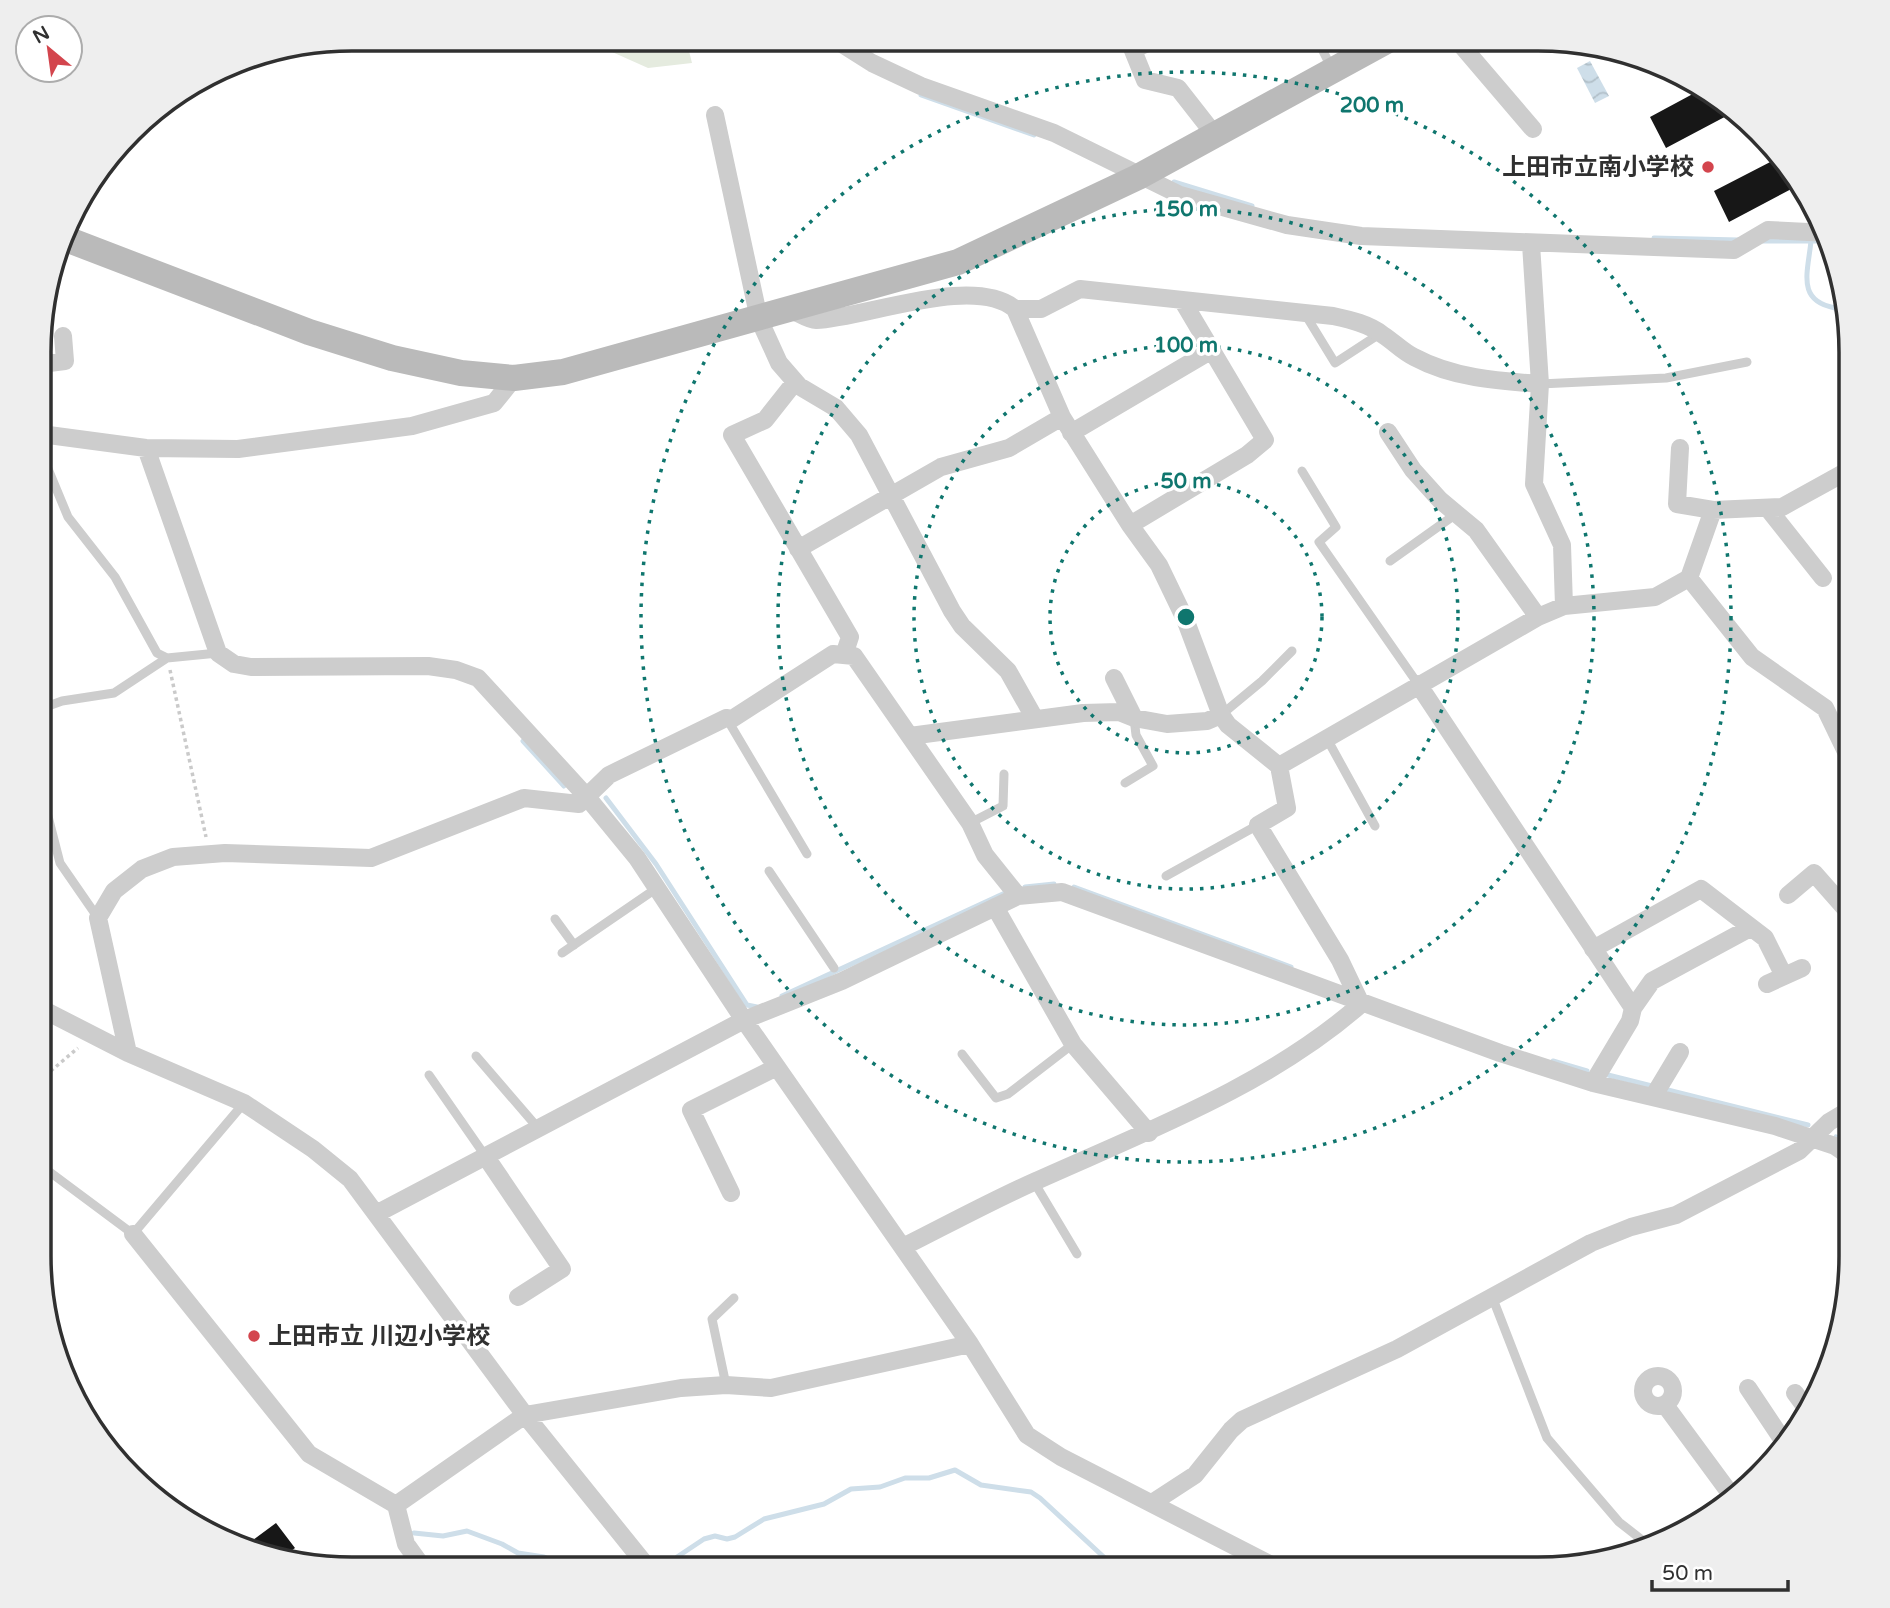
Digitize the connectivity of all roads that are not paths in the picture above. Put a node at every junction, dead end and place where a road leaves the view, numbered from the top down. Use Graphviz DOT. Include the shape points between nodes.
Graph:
graph roads {
  1 [pos="856,51"];
  2 [pos="1132,51"];
  3 [pos="1323,51"];
  4 [pos="1367,51"];
  5 [pos="1466,51"];
  6 [pos="1332,69"];
  7 [pos="715,115"];
  8 [pos="1532,129"];
  9 [pos="1214,134"];
  10 [pos="1138,177"];
  11 [pos="1814,232"];
  12 [pos="72,241"];
  13 [pos="1531,244"];
  14 [pos="1182,300"];
  15 [pos="1015,309"];
  16 [pos="791,310"];
  17 [pos="1304,312"];
  18 [pos="759,319"];
  19 [pos="1381,333"];
  20 [pos="63,336"];
  21 [pos="1212,350"];
  22 [pos="1747,362"];
  23 [pos="51,363"];
  24 [pos="514,378"];
  25 [pos="795,382"];
  26 [pos="1540,384"];
  27 [pos="1066,425"];
  28 [pos="1388,432"];
  29 [pos="51,435"];
  30 [pos="1681,447"];
  31 [pos="146,448"];
  32 [pos="1302,471"];
  33 [pos="51,476"];
  34 [pos="1839,476"];
  35 [pos="891,497"];
  36 [pos="1713,510"];
  37 [pos="1769,510"];
  38 [pos="1456,514"];
  39 [pos="1130,525"];
  40 [pos="798,549"];
  41 [pos="1390,561"];
  42 [pos="1689,578"];
  43 [pos="1823,578"];
  44 [pos="1564,606"];
  45 [pos="1538,617"];
  46 [pos="1292,651"];
  47 [pos="218,653"];
  48 [pos="844,655"];
  49 [pos="167,658"];
  50 [pos="1114,678"];
  51 [pos="1418,684"];
  52 [pos="51,705"];
  53 [pos="1221,715"];
  54 [pos="726,718"];
  55 [pos="1134,718"];
  56 [pos="1035,719"];
  57 [pos="910,736"];
  58 [pos="1326,737"];
  59 [pos="1839,737"];
  60 [pos="1279,766"];
  61 [pos="1004,774"];
  62 [pos="1125,783"];
  63 [pos="587,797"];
  64 [pos="971,824"];
  65 [pos="1258,825"];
  66 [pos="1376,826"];
  67 [pos="51,828"];
  68 [pos="807,854"];
  69 [pos="769,872"];
  70 [pos="1166,876"];
  71 [pos="657,888"];
  72 [pos="1788,895"];
  73 [pos="1018,896"];
  74 [pos="1839,901"];
  75 [pos="995,907"];
  76 [pos="98,918"];
  77 [pos="555,919"];
  78 [pos="1750,928"];
  79 [pos="573,945"];
  80 [pos="1593,949"];
  81 [pos="562,953"];
  82 [pos="1802,968"];
  83 [pos="838,975"];
  84 [pos="1784,976"];
  85 [pos="1767,984"];
  86 [pos="1360,1004"];
  87 [pos="1633,1008"];
  88 [pos="51,1014"];
  89 [pos="744,1020"];
  90 [pos="1073,1044"];
  91 [pos="1680,1052"];
  92 [pos="128,1053"];
  93 [pos="962,1054"];
  94 [pos="477,1056"];
  95 [pos="777,1067"];
  96 [pos="429,1075"];
  97 [pos="1592,1083"];
  98 [pos="1653,1097"];
  99 [pos="244,1103"];
  100 [pos="1839,1116"];
  101 [pos="538,1128"];
  102 [pos="1149,1132"];
  103 [pos="1815,1138"];
  104 [pos="1839,1149"];
  105 [pos="486,1157"];
  106 [pos="51,1173"];
  107 [pos="1034,1182"];
  108 [pos="731,1193"];
  109 [pos="376,1214"];
  110 [pos="133,1234"];
  111 [pos="903,1247"];
  112 [pos="1077,1254"];
  113 [pos="518,1297"];
  114 [pos="734,1298"];
  115 [pos="1493,1298"];
  116 [pos="970,1344"];
  117 [pos="726,1385"];
  118 [pos="1748,1388"];
  119 [pos="1795,1393"];
  120 [pos="1802,1402"];
  121 [pos="1665,1405"];
  122 [pos="525,1415"];
  123 [pos="1780,1435"];
  124 [pos="1728,1490"];
  125 [pos="1152,1503"];
  126 [pos="396,1505"];
  127 [pos="1641,1539"];
  128 [pos="415,1557"];
  129 [pos="639,1557"];
  130 [pos="1256,1557"];
  1 -- 10 [label="street" via="921,86 1054,133"];
  2 -- 9 [label="street" via="1144,80 1178,88"];
  3 -- 6 [label="lane"];
  4 -- 6 [label="street"];
  5 -- 8 [label="street"];
  6 -- 9 [label="street"];
  7 -- 18 [label="street"];
  9 -- 10 [label="street"];
  10 -- 13 [label="street" via="1180,195 1287,225 1361,236"];
  10 -- 16 [label="street" via="958,262"];
  11 -- 13 [label="street" via="1768,230 1734,250"];
  12 -- 24 [label="street" via="309,332 392,358 461,373"];
  13 -- 26 [label="street"];
  14 -- 15 [label="street" via="1080,289 1041,309"];
  14 -- 17 [label="street"];
  14 -- 21 [label="street"];
  15 -- 16 [label="street" via="1004,301 974,296 905,302 813,320"];
  15 -- 27 [label="street"];
  16 -- 18 [label="street"];
  17 -- 19 [label="street" via="1356,321"];
  17 -- 19 [label="lane" via="1335,363"];
  18 -- 24 [label="street" via="563,372"];
  18 -- 25 [label="street" via="779,363"];
  19 -- 26 [label="street" via="1412,357 1434,366 1483,380"];
  20 -- 23 [label="street" via="65,361"];
  21 -- 27 [label="street"];
  21 -- 39 [label="street" via="1265,440"];
  22 -- 26 [label="lane" via="1667,378"];
  24 -- 31 [label="street" via="494,403 412,426 238,449"];
  25 -- 35 [label="street" via="846,419"];
  25 -- 40 [label="street" via="765,420 732,435"];
  26 -- 44 [label="street" via="1534,484 1562,545"];
  27 -- 35 [label="street" via="941,467"];
  27 -- 39 [label="street"];
  28 -- 38 [label="street" via="1413,470"];
  29 -- 31 [label="street"];
  30 -- 36 [label="street" via="1677,504"];
  31 -- 47 [label="street"];
  32 -- 51 [label="lane" via="1336,527 1319,542"];
  33 -- 49 [label="lane" via="68,517 115,577 157,653"];
  34 -- 37 [label="street"];
  35 -- 40 [label="street"];
  35 -- 56 [label="street" via="952,611 1008,670"];
  36 -- 37 [label="street"];
  36 -- 42 [label="street"];
  37 -- 43 [label="street"];
  38 -- 41 [label="lane"];
  38 -- 45 [label="street" via="1476,530"];
  39 -- 53 [label="street" via="1164,575"];
  40 -- 48 [label="street" via="849,637"];
  42 -- 44 [label="street" via="1655,597"];
  42 -- 59 [label="street" via="1752,657 1825,708"];
  44 -- 45 [label="street"];
  45 -- 51 [label="street"];
  46 -- 53 [label="lane"];
  47 -- 49 [label="lane"];
  47 -- 63 [label="street" via="234,664 251,667 428,666 478,678"];
  48 -- 54 [label="street" via="833,654 732,719"];
  48 -- 57 [label="street" via="854,656"];
  49 -- 52 [label="lane" via="114,693"];
  50 -- 55 [label="street"];
  51 -- 58 [label="street"];
  51 -- 80 [label="street"];
  53 -- 55 [label="street" via="1207,721 1167,724"];
  53 -- 60 [label="street"];
  54 -- 63 [label="street" via="609,775"];
  54 -- 68 [label="lane"];
  55 -- 56 [label="street" via="1119,712"];
  55 -- 62 [label="lane" via="1136,734 1153,766"];
  56 -- 57 [label="street"];
  57 -- 64 [label="street"];
  58 -- 60 [label="street"];
  58 -- 66 [label="lane"];
  60 -- 65 [label="street" via="1287,808"];
  61 -- 64 [label="lane" via="1003,806"];
  63 -- 71 [label="street"];
  63 -- 76 [label="street" via="579,804 524,798 371,858 173,857 142,869 114,891"];
  64 -- 73 [label="street" via="985,855"];
  65 -- 70 [label="lane"];
  65 -- 86 [label="street" via="1340,960"];
  67 -- 76 [label="lane" via="60,863"];
  69 -- 83 [label="lane"];
  71 -- 79 [label="lane"];
  71 -- 89 [label="street"];
  72 -- 74 [label="street" via="1814,873"];
  73 -- 75 [label="street"];
  73 -- 86 [label="street" via="1062,892 1080,897"];
  75 -- 83 [label="street"];
  75 -- 90 [label="street"];
  76 -- 92 [label="street"];
  77 -- 79 [label="lane"];
  78 -- 80 [label="street" via="1701,889"];
  78 -- 84 [label="street" via="1765,939"];
  78 -- 87 [label="street" via="1652,981"];
  79 -- 81 [label="lane"];
  80 -- 87 [label="street"];
  82 -- 84 [label="street"];
  83 -- 89 [label="street"];
  84 -- 85 [label="street"];
  86 -- 97 [label="street"];
  86 -- 102 [label="street" via="1339,1023 1227,1093"];
  87 -- 97 [label="street" via="1630,1021"];
  88 -- 92 [label="street"];
  89 -- 95 [label="street"];
  89 -- 101 [label="street"];
  90 -- 93 [label="lane" via="1008,1094 996,1098"];
  90 -- 102 [label="street"];
  91 -- 98 [label="street"];
  92 -- 99 [label="street"];
  94 -- 101 [label="lane"];
  95 -- 108 [label="street" via="691,1110"];
  95 -- 111 [label="street"];
  96 -- 105 [label="lane"];
  97 -- 98 [label="street"];
  98 -- 103 [label="street"];
  99 -- 109 [label="street" via="350,1179"];
  99 -- 110 [label="lane"];
  100 -- 103 [label="street"];
  101 -- 105 [label="street"];
  102 -- 107 [label="street"];
  103 -- 104 [label="street"];
  103 -- 115 [label="street" via="1799,1151 1676,1215 1591,1243"];
  105 -- 109 [label="street"];
  105 -- 113 [label="street" via="562,1269"];
  106 -- 110 [label="lane"];
  107 -- 111 [label="street"];
  107 -- 112 [label="lane"];
  109 -- 122 [label="street"];
  110 -- 126 [label="street" via="309,1454"];
  111 -- 116 [label="street"];
  114 -- 117 [label="lane" via="712,1319"];
  115 -- 125 [label="street" via="1397,1349 1242,1420 1195,1475"];
  115 -- 127 [label="lane" via="1547,1438 1619,1522"];
  116 -- 117 [label="street" via="771,1388"];
  116 -- 125 [label="street" via="1027,1435"];
  117 -- 122 [label="street" via="681,1388"];
  118 -- 123 [label="street"];
  119 -- 120 [label="street"];
  121 -- 124 [label="street"];
  122 -- 126 [label="street"];
  122 -- 129 [label="street"];
  125 -- 130 [label="street"];
  126 -- 128 [label="street" via="406,1544"];
}
